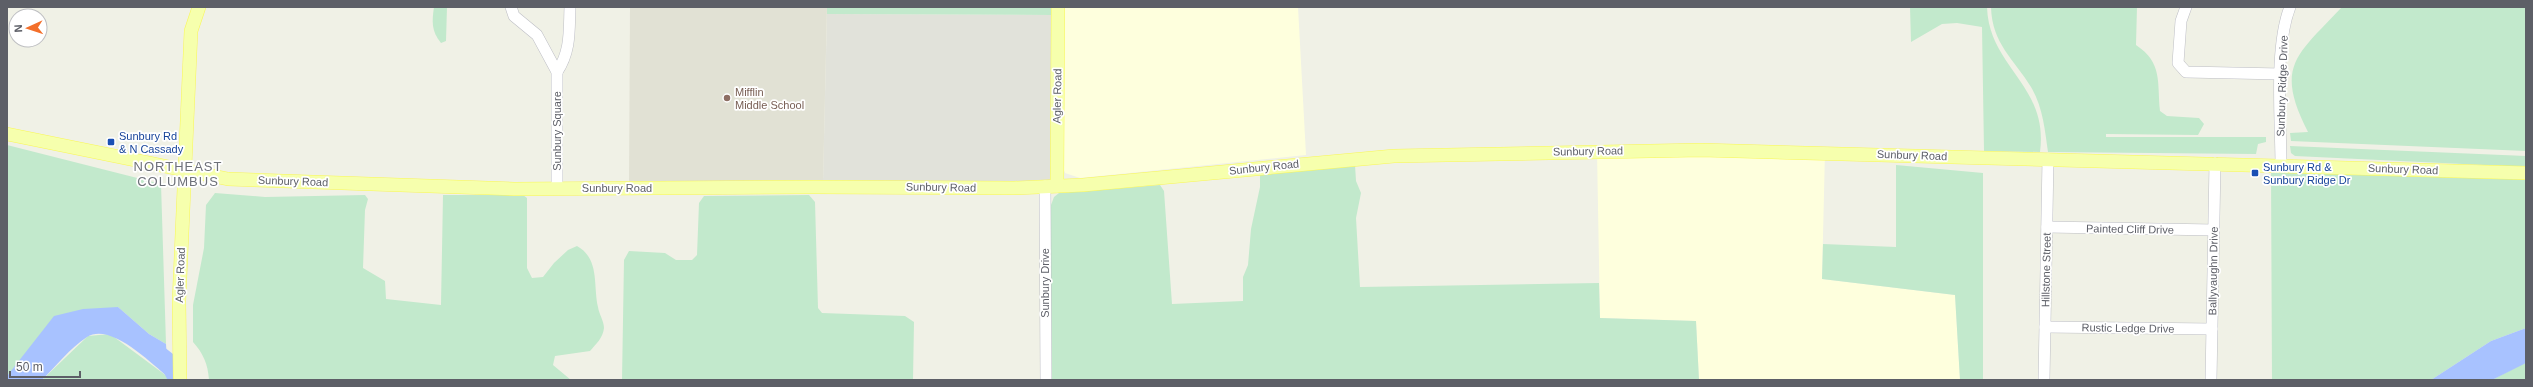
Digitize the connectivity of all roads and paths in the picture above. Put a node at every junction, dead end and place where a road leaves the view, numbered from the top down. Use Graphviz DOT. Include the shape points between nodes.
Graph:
graph roads {
  1 [pos="199,7"];
  2 [pos="511,7"];
  3 [pos="570,7"];
  4 [pos="1058,7"];
  5 [pos="2186,7"];
  6 [pos="2290,7"];
  7 [pos="557,72"];
  8 [pos="2281,74"];
  9 [pos="7,134"];
  10 [pos="2048,159"];
  11 [pos="2215,163"];
  12 [pos="2280,166"];
  13 [pos="184,170"];
  14 [pos="2526,173"];
  15 [pos="1051,186"];
  16 [pos="557,189"];
  17 [pos="2047,228"];
  18 [pos="2214,230"];
  19 [pos="2045,327"];
  20 [pos="2212,329"];
  21 [pos="180,380"];
  22 [pos="1046,380"];
  23 [pos="2044,380"];
  24 [pos="2211,380"];
  1 -- 13 [label="main road, Agler Road" via="191,32"];
  2 -- 7 [label="street, Sunbury Square" via="514,16 537,35"];
  3 -- 7 [label="street, Sunbury Square" via="569,45 565,60"];
  4 -- 15 [label="main road, Agler Road"];
  5 -- 8 [label="street" via="2179,35 2178,63 2181,68 2193,73"];
  6 -- 8 [label="street, Sunbury Ridge Drive" via="2284,29"];
  7 -- 16 [label="street, Sunbury Square"];
  8 -- 12 [label="street, Sunbury Ridge Drive"];
  9 -- 13 [label="main road, Sunbury Road"];
  10 -- 11 [label="main road, Sunbury Road"];
  10 -- 15 [label="main road, Sunbury Road" via="1702,150 1483,153 1347,159"];
  10 -- 17 [label="street, Hillstone Street"];
  11 -- 12 [label="main road, Sunbury Road"];
  11 -- 18 [label="street, Ballyvaughn Drive"];
  12 -- 14 [label="main road, Sunbury Road"];
  13 -- 16 [label="main road, Sunbury Road" via="228,179"];
  13 -- 21 [label="main road, Agler Road" via="179,301"];
  15 -- 16 [label="main road, Sunbury Road"];
  15 -- 22 [label="street, Sunbury Drive"];
  17 -- 18 [label="street, Painted Cliff Drive"];
  17 -- 19 [label="street, Hillstone Street"];
  18 -- 20 [label="street, Ballyvaughn Drive"];
  19 -- 20 [label="street, Rustic Ledge Drive"];
  19 -- 23 [label="street, Hillstone Street"];
  20 -- 24 [label="street, Ballyvaughn Drive"];
}
